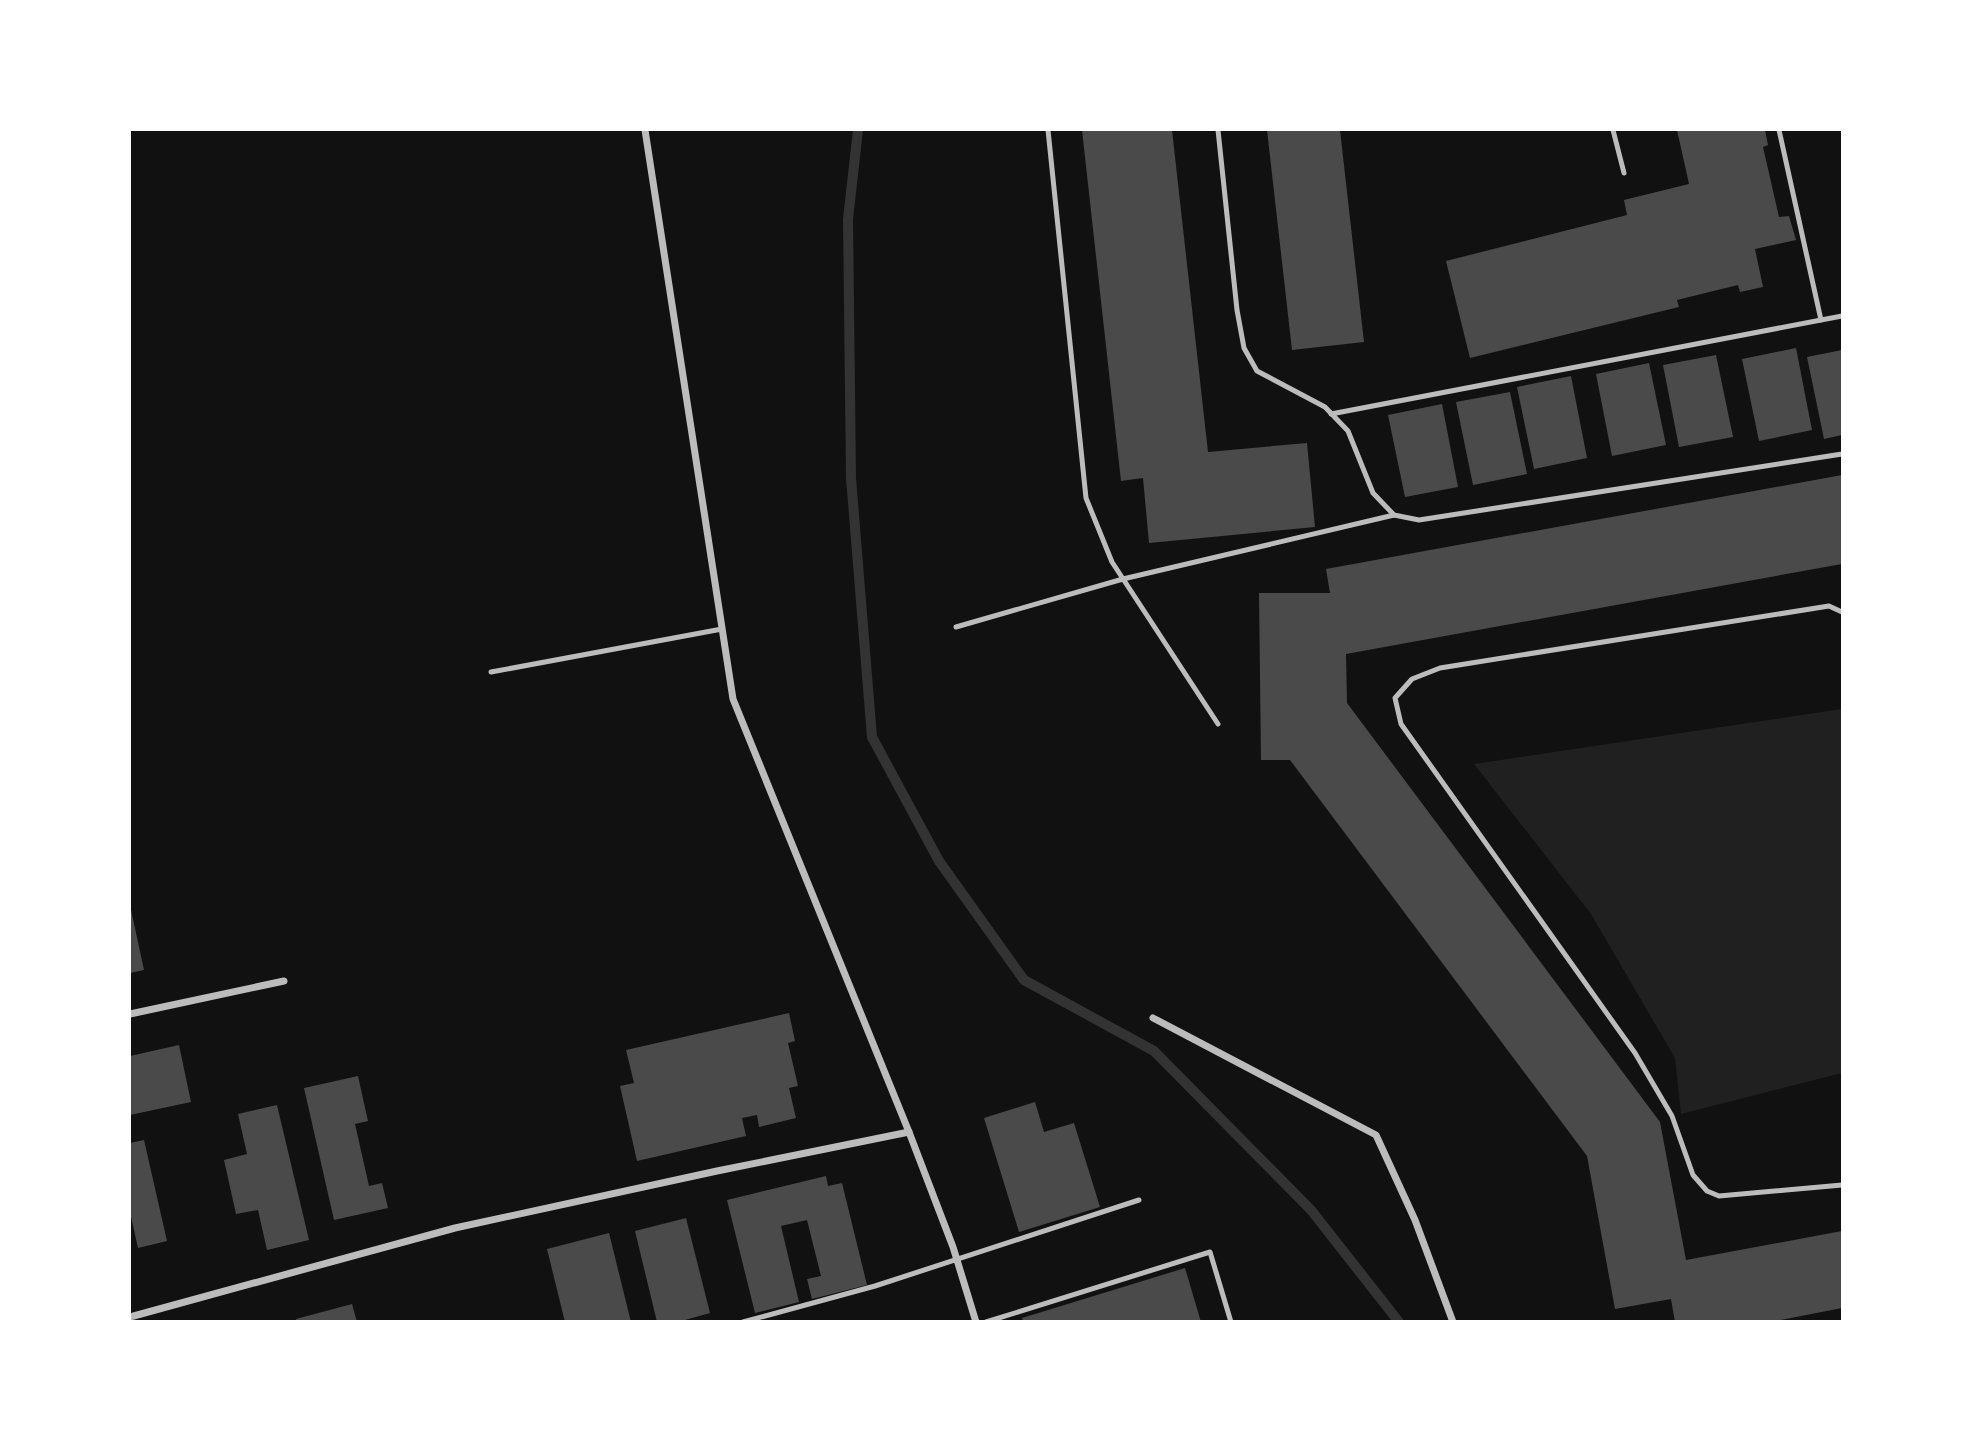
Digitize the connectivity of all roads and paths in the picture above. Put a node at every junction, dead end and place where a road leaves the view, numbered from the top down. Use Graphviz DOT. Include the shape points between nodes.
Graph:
graph roads {
  1 [pos="645,130"];
  2 [pos="1048,130"];
  3 [pos="1218,130"];
  4 [pos="1612,130"];
  5 [pos="1780,130"];
  6 [pos="1624,173"];
  7 [pos="1843,316"];
  8 [pos="1821,320"];
  9 [pos="1331,414"];
  10 [pos="1843,454"];
  11 [pos="1394,514"];
  12 [pos="1123,579"];
  13 [pos="1843,612"];
  14 [pos="956,627"];
  15 [pos="722,629"];
  16 [pos="491,672"];
  17 [pos="1218,724"];
  18 [pos="284,981"];
  19 [pos="130,1014"];
  20 [pos="1153,1018"];
  21 [pos="909,1132"];
  22 [pos="1843,1185"];
  23 [pos="1139,1200"];
  24 [pos="957,1261"];
  25 [pos="130,1317"];
  26 [pos="743,1321"];
  27 [pos="976,1321"];
  28 [pos="986,1321"];
  29 [pos="1231,1321"];
  30 [pos="1453,1321"];
  1 -- 15 [label="street"];
  2 -- 12 [label="lane" via="1086,498"];
  3 -- 9 [label="lane" via="1244,348 1257,371"];
  4 -- 6 [label="lane"];
  5 -- 8 [label="lane"];
  7 -- 8 [label="lane"];
  8 -- 9 [label="lane"];
  9 -- 11 [label="lane" via="1348,432 1373,493"];
  10 -- 11 [label="lane" via="1419,520"];
  11 -- 12 [label="lane"];
  12 -- 14 [label="lane"];
  12 -- 17 [label="lane"];
  13 -- 22 [label="lane" via="1829,606 1440,668 1412,679 1395,698 1401,724 1635,1053 1672,1116 1693,1175 1707,1191 1719,1196"];
  15 -- 16 [label="lane"];
  15 -- 21 [label="street" via="733,699"];
  18 -- 19 [label="street"];
  20 -- 30 [label="street" via="1376,1135 1415,1220"];
  21 -- 24 [label="street"];
  21 -- 25 [label="street" via="456,1228"];
  23 -- 24 [label="lane"];
  24 -- 26 [label="lane"];
  24 -- 27 [label="street"];
  28 -- 29 [label="lane" via="1210,1252"];
}
